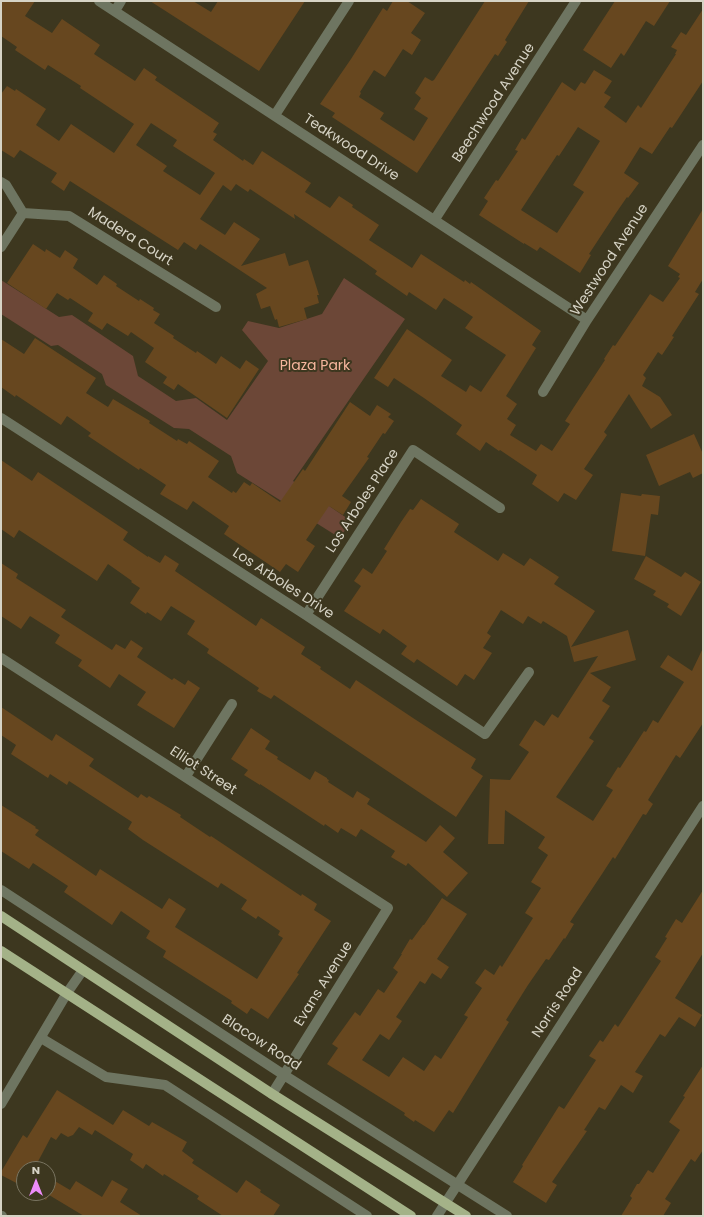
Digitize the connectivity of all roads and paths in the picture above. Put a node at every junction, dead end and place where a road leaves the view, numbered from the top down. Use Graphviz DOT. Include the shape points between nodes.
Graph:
graph roads {
  1 [pos="99,1"];
  2 [pos="122,1"];
  3 [pos="348,1"];
  4 [pos="576,1"];
  5 [pos="115,11"];
  6 [pos="275,115"];
  7 [pos="703,145"];
  8 [pos="1,182"];
  9 [pos="23,213"];
  10 [pos="435,219"];
  11 [pos="1,247"];
  12 [pos="216,307"];
  13 [pos="587,320"];
  14 [pos="543,392"];
  15 [pos="1,418"];
  16 [pos="500,508"];
  17 [pos="306,615"];
  18 [pos="1,658"];
  19 [pos="529,672"];
  20 [pos="232,704"];
  21 [pos="186,776"];
  22 [pos="703,806"];
  23 [pos="1,890"];
  24 [pos="388,908"];
  25 [pos="1,916"];
  26 [pos="1,951"];
  27 [pos="83,970"];
  28 [pos="67,993"];
  29 [pos="41,1038"];
  30 [pos="284,1075"];
  31 [pos="272,1094"];
  32 [pos="1,1104"];
  33 [pos="458,1184"];
  34 [pos="445,1203"];
  35 [pos="367,1216"];
  36 [pos="411,1216"];
  37 [pos="437,1216"];
  38 [pos="466,1216"];
  39 [pos="508,1216"];
  1 -- 5 [label="street, Teakwood Drive"];
  2 -- 5 [label="street"];
  3 -- 6 [label="street"];
  4 -- 10 [label="street, Beechwood Avenue"];
  5 -- 6 [label="street, Teakwood Drive"];
  6 -- 10 [label="street, Teakwood Drive"];
  7 -- 13 [label="street, Westwood Avenue"];
  8 -- 9 [label="street" via="6,185"];
  9 -- 11 [label="street"];
  9 -- 12 [label="street, Madera Court" via="69,216"];
  10 -- 13 [label="street, Teakwood Drive"];
  13 -- 14 [label="street, Westwood Avenue"];
  15 -- 17 [label="street, Los Arboles Drive"];
  16 -- 17 [label="street, Los Arboles Place" via="413,450"];
  17 -- 19 [label="street, Los Arboles Drive" via="485,734"];
  18 -- 21 [label="street, Elliot Street"];
  20 -- 21 [label="street"];
  21 -- 24 [label="street, Elliot Street"];
  22 -- 33 [label="street, Norris Road"];
  23 -- 30 [label="street, Blacow Road"];
  24 -- 30 [label="street, Evans Avenue"];
  25 -- 27 [label="main road"];
  26 -- 28 [label="main road"];
  27 -- 28 [label="street"];
  27 -- 31 [label="main road"];
  28 -- 29 [label="street"];
  28 -- 36 [label="main road"];
  29 -- 32 [label="street"];
  29 -- 35 [label="street" via="106,1077 165,1085"];
  30 -- 31 [label="street, Evans Avenue"];
  30 -- 33 [label="street, Blacow Road"];
  31 -- 34 [label="main road"];
  33 -- 34 [label="street, Norris Road"];
  33 -- 39 [label="street, Blacow Road"];
  34 -- 37 [label="street, Norris Road"];
  34 -- 38 [label="main road"];
}
